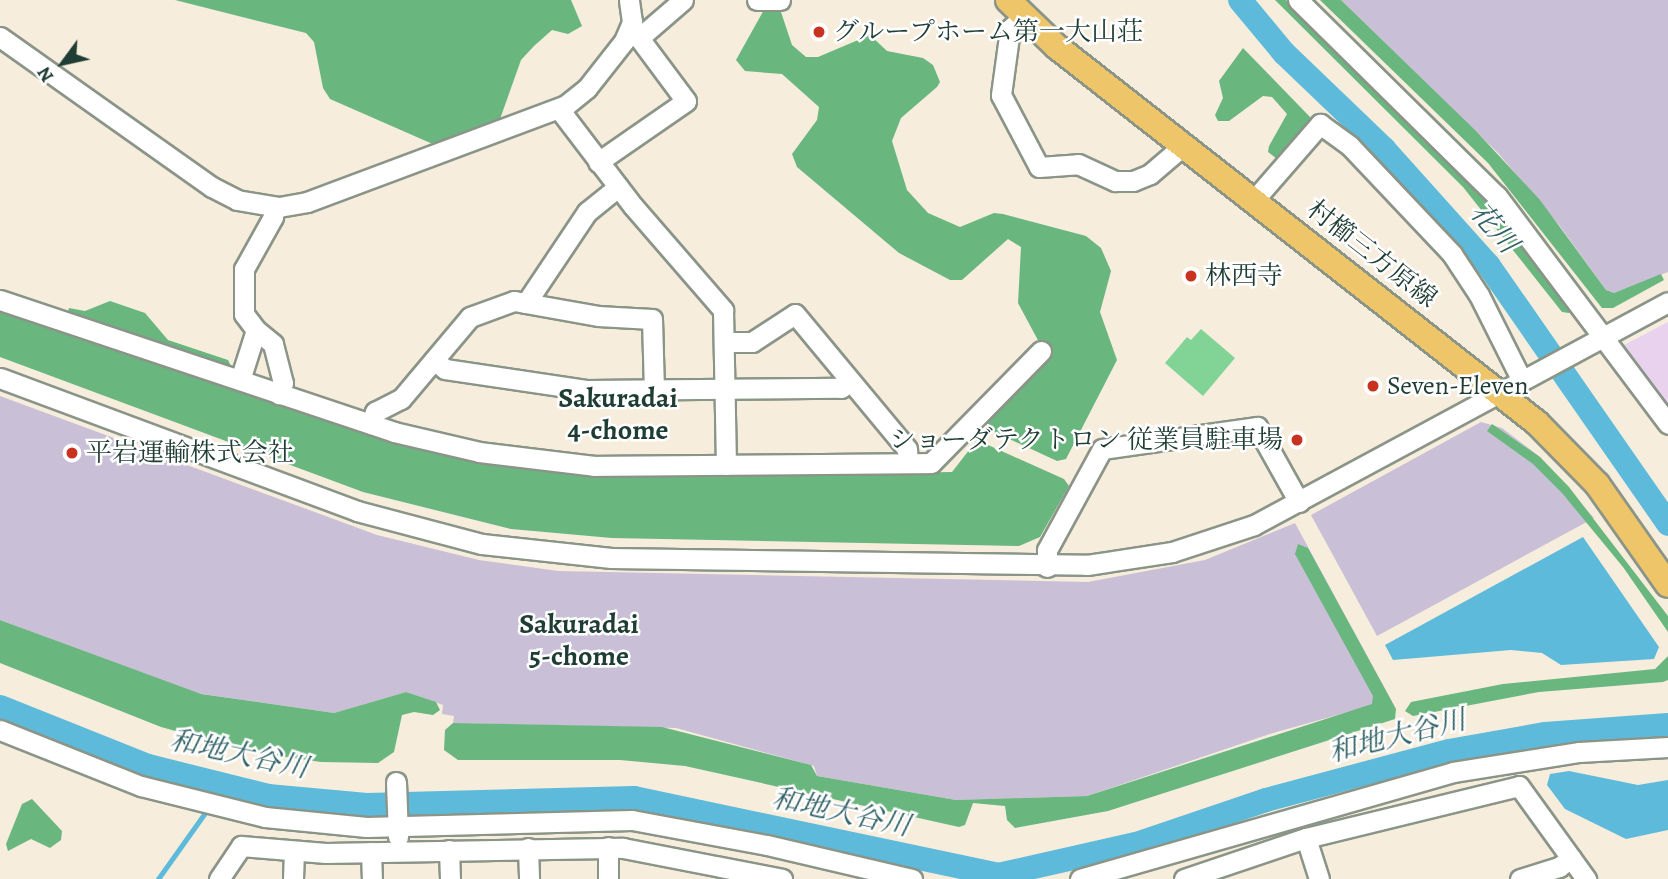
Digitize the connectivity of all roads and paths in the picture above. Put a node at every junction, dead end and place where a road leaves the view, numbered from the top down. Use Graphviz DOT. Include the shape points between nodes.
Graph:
graph roads {
  1 [pos="629,0"];
  2 [pos="683,0"];
  3 [pos="759,0"];
  4 [pos="780,0"];
  5 [pos="1298,0"];
  6 [pos="1015,8"];
  7 [pos="634,35"];
  8 [pos="0,37"];
  9 [pos="559,109"];
  10 [pos="1184,145"];
  11 [pos="598,162"];
  12 [pos="618,187"];
  13 [pos="1254,200"];
  14 [pos="274,207"];
  15 [pos="0,300"];
  16 [pos="1668,302"];
  17 [pos="526,303"];
  18 [pos="256,330"];
  19 [pos="1603,337"];
  20 [pos="724,342"];
  21 [pos="1041,351"];
  22 [pos="434,360"];
  23 [pos="1529,377"];
  24 [pos="0,378"];
  25 [pos="240,380"];
  26 [pos="850,381"];
  27 [pos="654,390"];
  28 [pos="725,390"];
  29 [pos="1500,393"];
  30 [pos="279,394"];
  31 [pos="371,424"];
  32 [pos="1668,424"];
  33 [pos="908,463"];
  34 [pos="726,465"];
  35 [pos="1299,502"];
  36 [pos="1047,566"];
  37 [pos="1668,585"];
  38 [pos="0,730"];
  39 [pos="1668,747"];
  40 [pos="396,783"];
  41 [pos="398,824"];
  42 [pos="1306,838"];
  43 [pos="608,847"];
  44 [pos="528,848"];
  45 [pos="449,850"];
  46 [pos="399,851"];
  47 [pos="294,852"];
  48 [pos="371,852"];
  49 [pos="1571,858"];
  50 [pos="689,859"];
  51 [pos="773,878"];
  52 [pos="219,879"];
  53 [pos="293,879"];
  54 [pos="372,879"];
  55 [pos="450,879"];
  56 [pos="529,879"];
  57 [pos="608,879"];
  58 [pos="687,879"];
  59 [pos="912,879"];
  60 [pos="1080,879"];
  61 [pos="1184,879"];
  62 [pos="1319,879"];
  63 [pos="1520,879"];
  64 [pos="1586,879"];
  1 -- 7 [label="street"];
  2 -- 7 [label="street"];
  3 -- 4 [label="street"];
  5 -- 19 [label="street" via="1483,181 1536,244"];
  6 -- 10 [label="main road, 村櫛三方原線"];
  6 -- 10 [label="street" via="1001,95 1039,167 1078,164 1115,181 1133,181 1150,174"];
  7 -- 9 [label="street" via="587,88"];
  7 -- 11 [label="street" via="685,101"];
  8 -- 14 [label="street" via="218,191"];
  9 -- 11 [label="street"];
  9 -- 14 [label="street" via="307,202"];
  10 -- 13 [label="main road, 村櫛三方原線"];
  11 -- 12 [label="street"];
  12 -- 17 [label="street" via="587,212"];
  12 -- 20 [label="street" via="723,310"];
  13 -- 23 [label="street" via="1320,124 1350,146 1452,254"];
  13 -- 29 [label="main road, 村櫛三方原線"];
  14 -- 18 [label="street" via="274,217 244,269 244,314"];
  15 -- 25 [label="street"];
  16 -- 19 [label="street"];
  17 -- 22 [label="street" via="514,301 470,317"];
  17 -- 27 [label="street" via="598,316 652,319"];
  18 -- 25 [label="street"];
  18 -- 30 [label="street" via="273,344 283,383"];
  19 -- 23 [label="street"];
  19 -- 32 [label="street"];
  20 -- 26 [label="street" via="751,342 795,314"];
  20 -- 28 [label="street"];
  21 -- 33 [label="street" via="931,463"];
  22 -- 27 [label="street" via="445,369 532,385"];
  22 -- 31 [label="street" via="401,399 375,412"];
  23 -- 29 [label="street"];
  24 -- 36 [label="street" via="357,511 482,544 611,558"];
  25 -- 30 [label="street"];
  26 -- 28 [label="street" via="841,388"];
  26 -- 33 [label="street" via="907,449"];
  27 -- 28 [label="street"];
  28 -- 34 [label="street"];
  29 -- 35 [label="street"];
  29 -- 37 [label="main road, 村櫛三方原線" via="1578,463"];
  30 -- 31 [label="street"];
  31 -- 34 [label="street" via="451,446 536,461 622,467"];
  33 -- 34 [label="street"];
  35 -- 36 [label="street" via="1227,536 1172,552 1116,562"];
  35 -- 36 [label="street" via="1257,427 1102,449 1047,550"];
  38 -- 41 [label="street" via="141,786 215,807 316,824"];
  39 -- 60 [label="street" via="1579,752 1453,772"];
  40 -- 41 [label="street"];
  41 -- 46 [label="street"];
  41 -- 59 [label="street" via="632,820"];
  42 -- 49 [label="street" via="1519,786"];
  42 -- 61 [label="street"];
  42 -- 62 [label="street"];
  43 -- 44 [label="street"];
  43 -- 50 [label="street"];
  43 -- 57 [label="street"];
  44 -- 45 [label="street"];
  44 -- 56 [label="street"];
  45 -- 46 [label="street"];
  45 -- 55 [label="street"];
  46 -- 48 [label="street"];
  47 -- 48 [label="street"];
  47 -- 52 [label="street" via="241,846"];
  47 -- 53 [label="street"];
  48 -- 54 [label="street"];
  49 -- 63 [label="street" via="1559,867"];
  49 -- 64 [label="street"];
  50 -- 51 [label="street"];
  50 -- 58 [label="street"];
}
